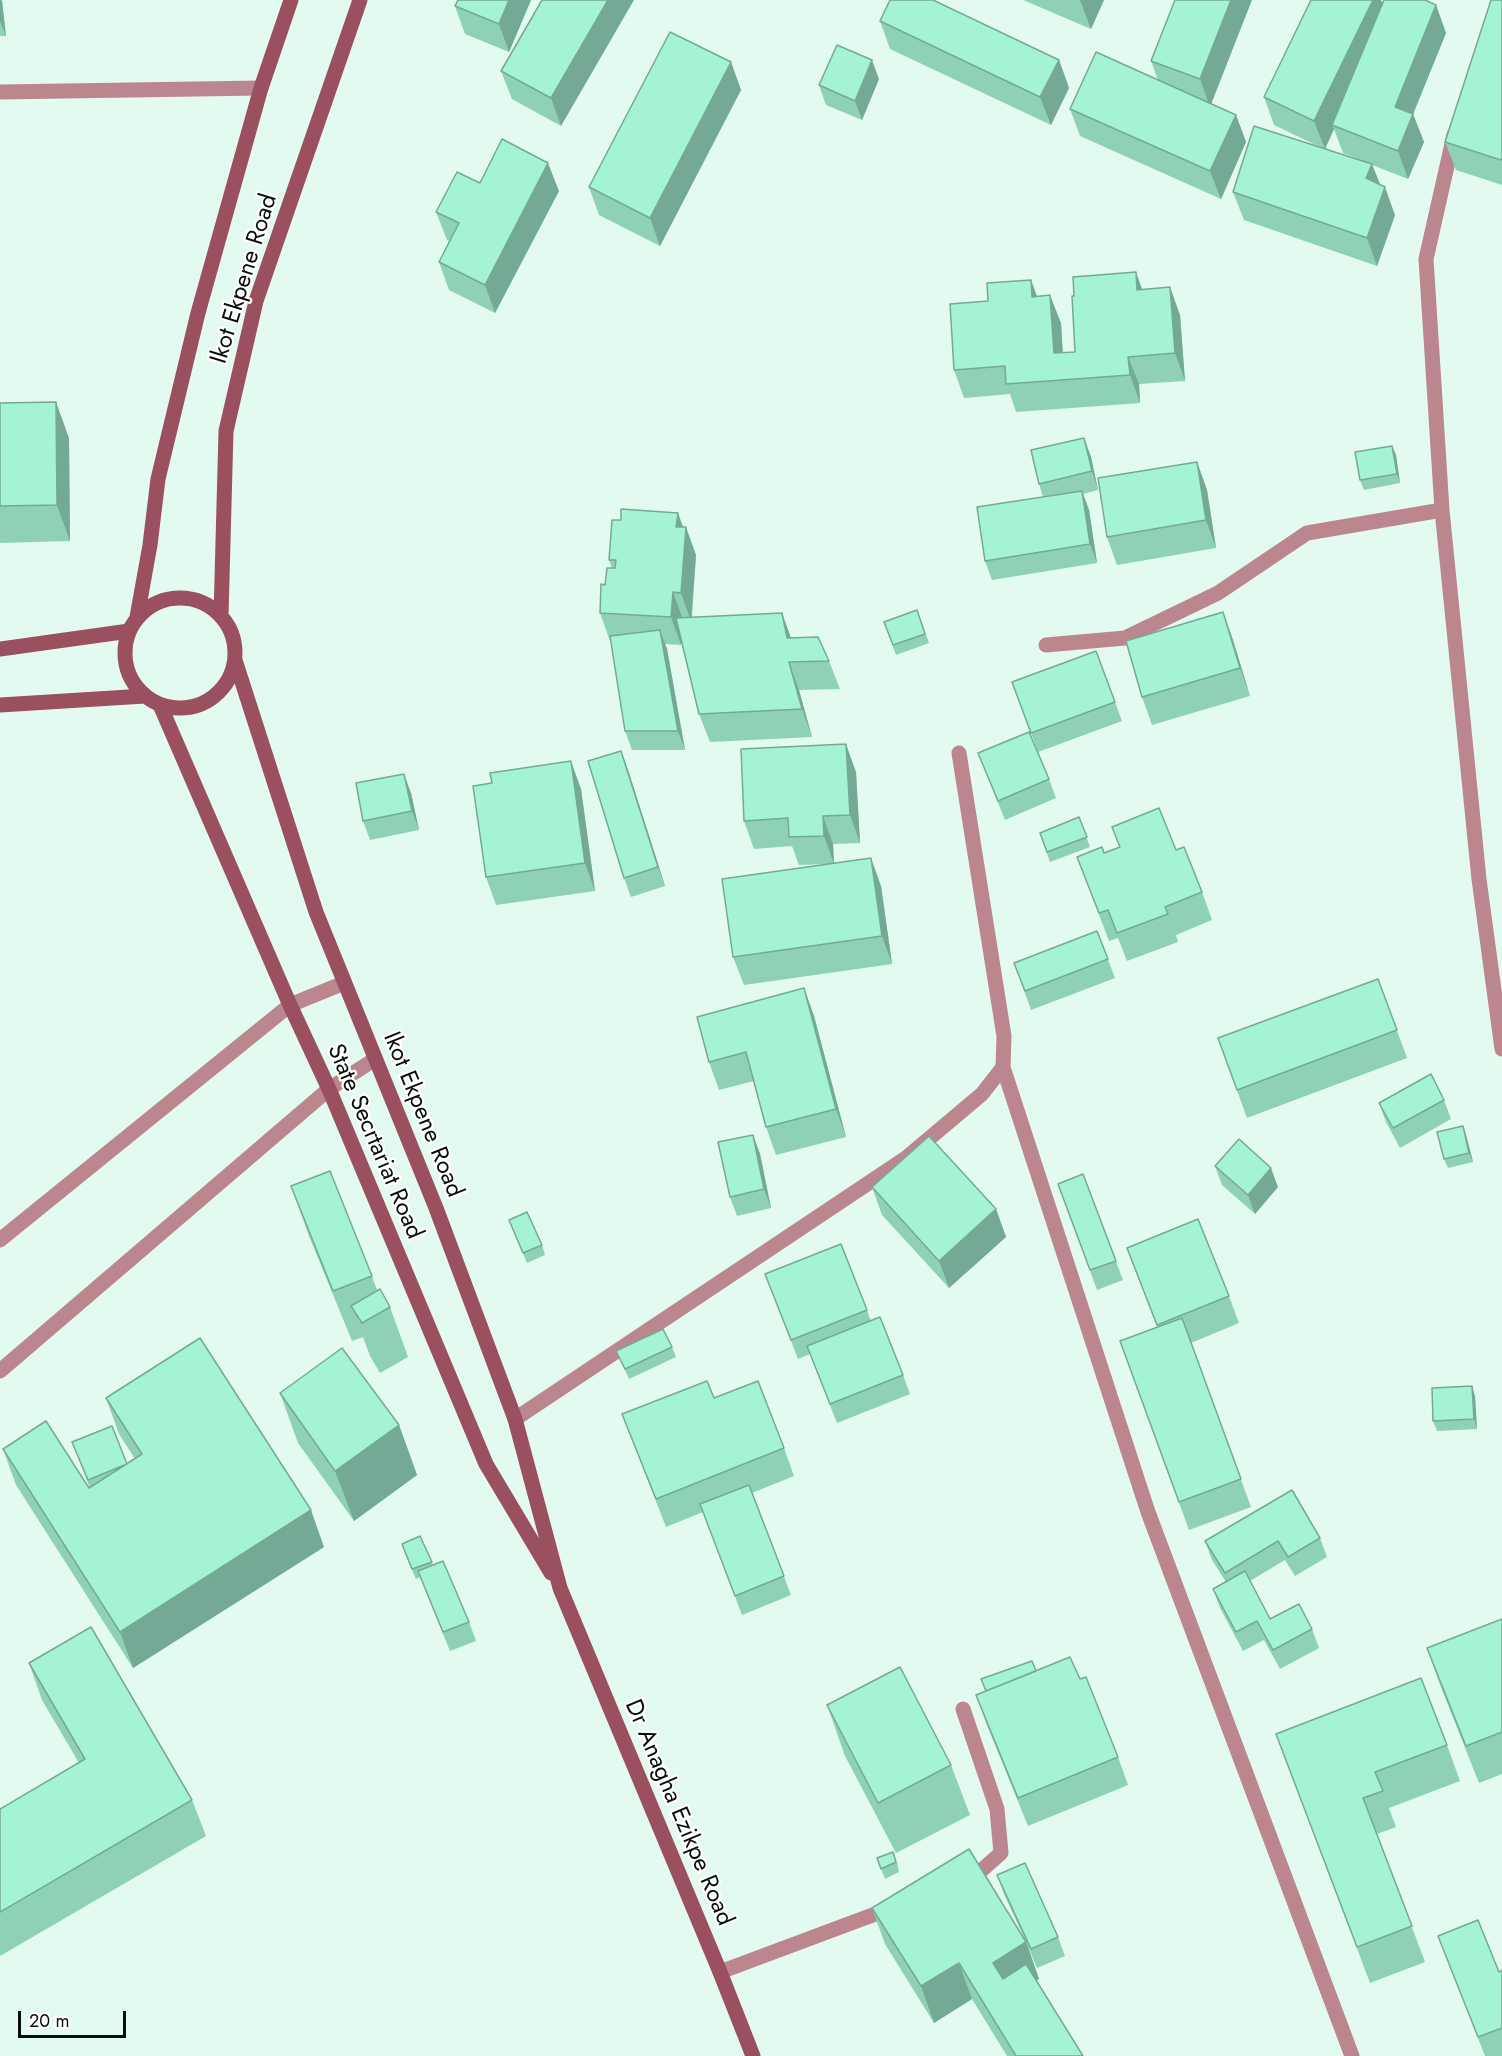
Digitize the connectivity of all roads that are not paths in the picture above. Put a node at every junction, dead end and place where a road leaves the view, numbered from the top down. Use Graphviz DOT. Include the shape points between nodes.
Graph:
graph roads {
  1 [pos="291,0"];
  2 [pos="360,0"];
  3 [pos="261,88"];
  4 [pos="0,92"];
  5 [pos="1457,122"];
  6 [pos="1442,510"];
  7 [pos="221,616"];
  8 [pos="133,624"];
  9 [pos="1046,645"];
  10 [pos="0,648"];
  11 [pos="235,660"];
  12 [pos="145,696"];
  13 [pos="0,705"];
  14 [pos="160,705"];
  15 [pos="959,753"];
  16 [pos="344,982"];
  17 [pos="290,1005"];
  18 [pos="1502,1049"];
  19 [pos="375,1059"];
  20 [pos="1003,1067"];
  21 [pos="329,1089"];
  22 [pos="0,1240"];
  23 [pos="0,1371"];
  24 [pos="515,1419"];
  25 [pos="560,1588"];
  26 [pos="963,1709"];
  27 [pos="952,1885"];
  28 [pos="908,1902"];
  29 [pos="720,1972"];
  30 [pos="753,2056"];
  31 [pos="1352,2056"];
  1 -- 3 [label="street"];
  2 -- 7 [label="street, Ikot Ekpene Road" via="256,301 226,431"];
  3 -- 4 [label="street"];
  3 -- 8 [label="street" via="198,314 158,479 150,545"];
  5 -- 6 [label="street" via="1426,260"];
  6 -- 9 [label="street" via="1306,533 1218,593 1125,638"];
  6 -- 18 [label="street" via="1479,879"];
  7 -- 8 [label="street" via="202,602 179,598 156,603"];
  7 -- 11 [label="street" via="233,636"];
  8 -- 10 [label="street"];
  8 -- 12 [label="street" via="125,655 130,678"];
  11 -- 14 [label="street" via="230,679 200,705"];
  11 -- 16 [label="street, Ikot Ekpene Road" via="316,912"];
  12 -- 13 [label="street"];
  12 -- 14 [label="street"];
  14 -- 17 [label="street, State Secrtariat Road"];
  15 -- 20 [label="street" via="1004,1036"];
  16 -- 17 [label="street"];
  16 -- 19 [label="street, Ikot Ekpene Road"];
  17 -- 21 [label="street, State Secrtariat Road"];
  17 -- 22 [label="street"];
  19 -- 21 [label="street"];
  19 -- 24 [label="street, Ikot Ekpene Road"];
  20 -- 24 [label="street" via="982,1094 906,1158"];
  20 -- 31 [label="street" via="1148,1512"];
  21 -- 23 [label="street"];
  21 -- 25 [label="street, State Secrtariat Road" via="486,1464"];
  24 -- 25 [label="street, Ikot Ekpene Road"];
  25 -- 29 [label="street, Dr Anagha Ezikpe Road"];
  26 -- 27 [label="street" via="997,1809 1001,1853 974,1877"];
  28 -- 29 [label="street"];
  29 -- 30 [label="street, Dr Anagha Ezikpe Road"];
}
